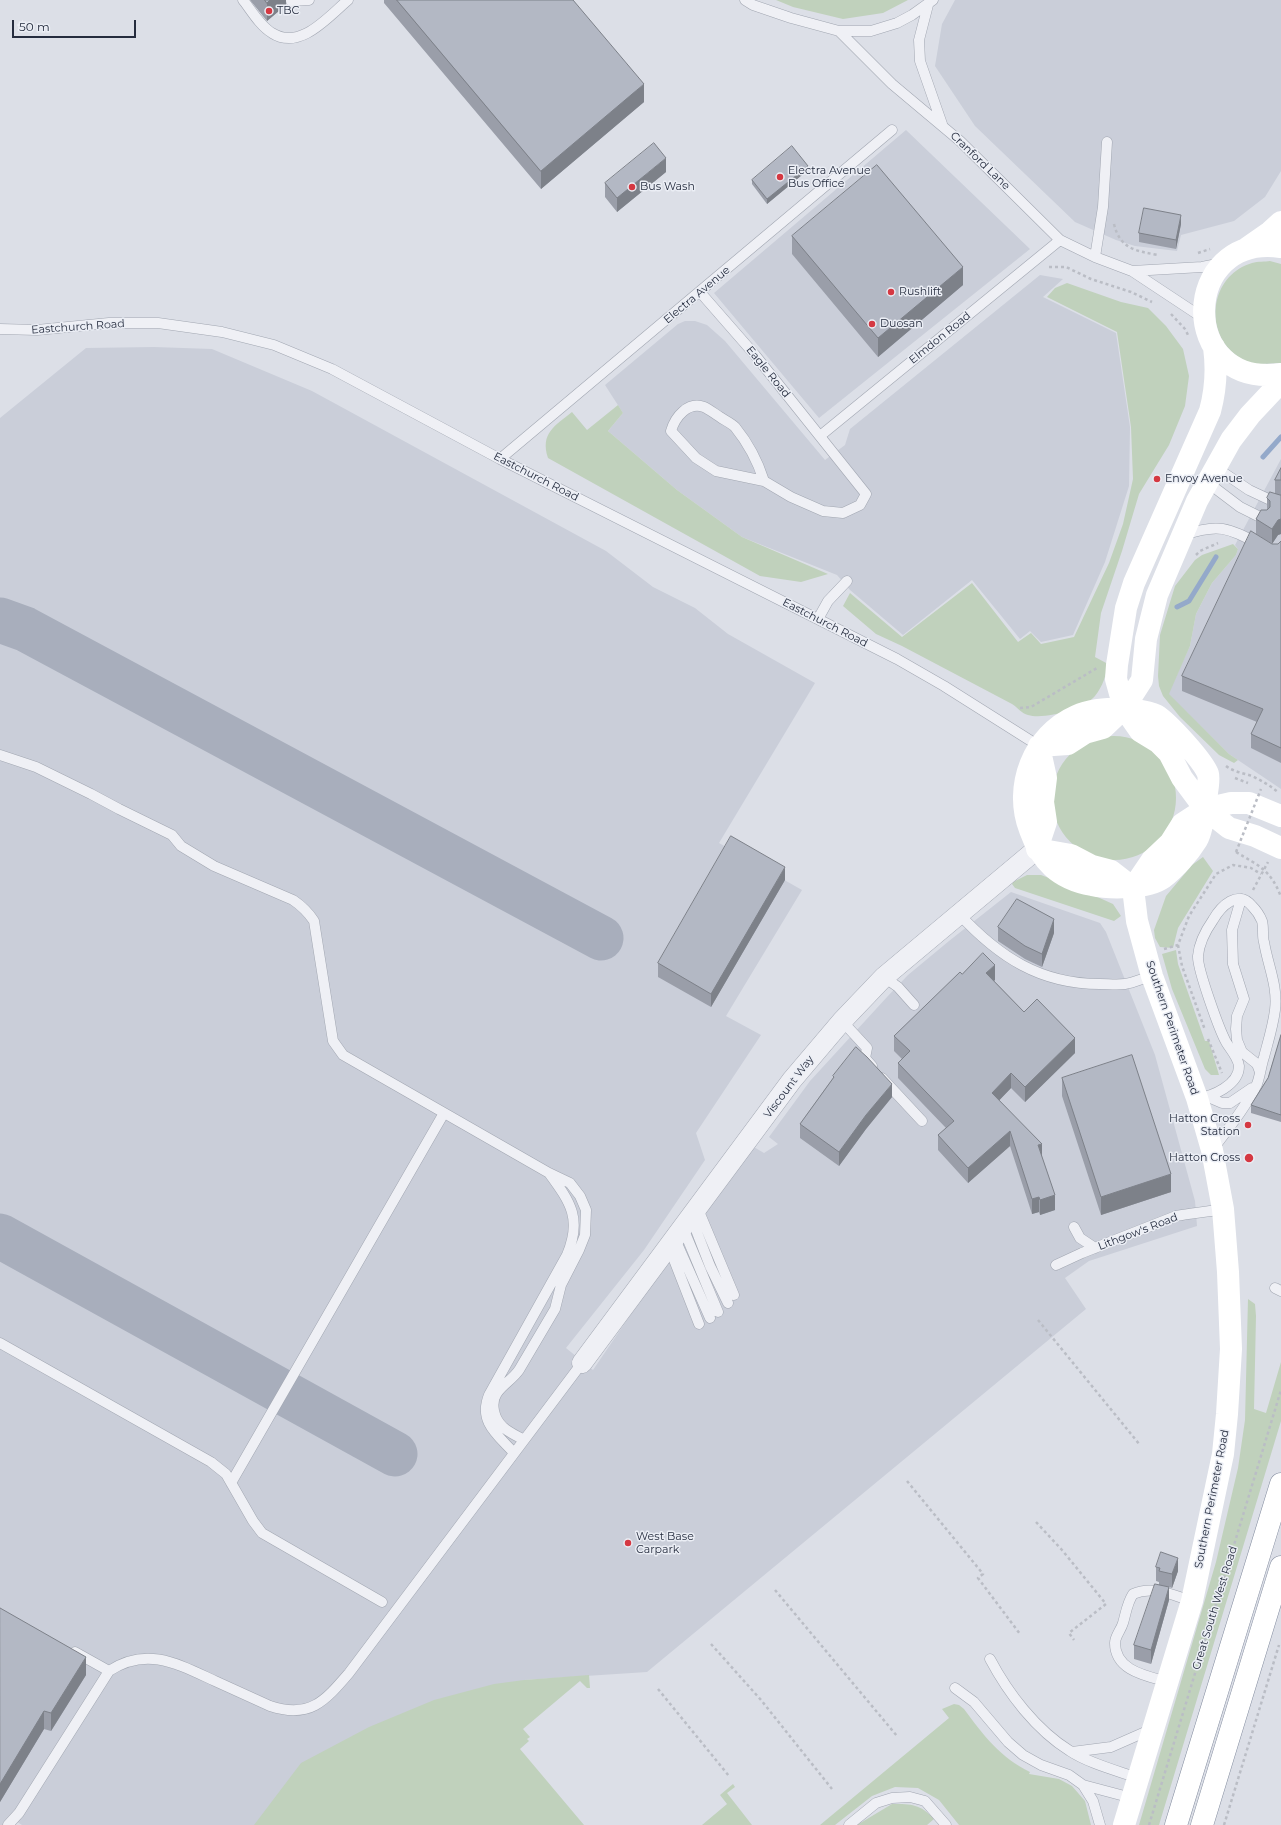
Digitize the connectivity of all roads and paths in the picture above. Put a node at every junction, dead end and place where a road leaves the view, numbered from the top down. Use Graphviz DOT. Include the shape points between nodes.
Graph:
graph roads {
  1 [pos="243,0"];
  2 [pos="309,0"];
  3 [pos="348,0"];
  4 [pos="745,0"];
  5 [pos="291,1"];
  6 [pos="930,3"];
  7 [pos="839,31"];
  8 [pos="943,125"];
  9 [pos="892,130"];
  10 [pos="1107,142"];
  11 [pos="1103,208"];
  12 [pos="1281,222"];
  13 [pos="1060,240"];
  14 [pos="1281,247"];
  15 [pos="1162,256"];
  16 [pos="1095,257"];
  17 [pos="1232,257"];
  18 [pos="1056,266"];
  19 [pos="1132,271"];
  20 [pos="700,292"];
  21 [pos="1155,303"];
  22 [pos="1167,310"];
  23 [pos="1203,318"];
  24 [pos="0,329"];
  25 [pos="1191,340"];
  26 [pos="1214,347"];
  27 [pos="1281,374"];
  28 [pos="1281,382"];
  29 [pos="820,436"];
  30 [pos="500,459"];
  31 [pos="1211,475"];
  32 [pos="764,481"];
  33 [pos="1281,500"];
  34 [pos="1264,519"];
  35 [pos="1183,536"];
  36 [pos="1224,541"];
  37 [pos="1266,548"];
  38 [pos="1192,559"];
  39 [pos="847,581"];
  40 [pos="818,619"];
  41 [pos="1096,669"];
  42 [pos="1020,708"];
  43 [pos="1124,708"];
  44 [pos="1039,746"];
  45 [pos="0,755"];
  46 [pos="1222,763"];
  47 [pos="1261,789"];
  48 [pos="1281,795"];
  49 [pos="1205,809"];
  50 [pos="1281,816"];
  51 [pos="1281,848"];
  52 [pos="1037,849"];
  53 [pos="1264,869"];
  54 [pos="1261,874"];
  55 [pos="1133,888"];
  56 [pos="1281,897"];
  57 [pos="1245,900"];
  58 [pos="959,914"];
  59 [pos="1146,955"];
  60 [pos="1152,976"];
  61 [pos="884,977"];
  62 [pos="914,1005"];
  63 [pos="842,1021"];
  64 [pos="1260,1072"];
  65 [pos="1256,1084"];
  66 [pos="1202,1097"];
  67 [pos="444,1113"];
  68 [pos="922,1121"];
  69 [pos="1212,1150"];
  70 [pos="549,1173"];
  71 [pos="1223,1209"];
  72 [pos="1074,1227"];
  73 [pos="683,1228"];
  74 [pos="1095,1248"];
  75 [pos="1056,1266"];
  76 [pos="734,1295"];
  77 [pos="728,1303"];
  78 [pos="714,1315"];
  79 [pos="1038,1320"];
  80 [pos="699,1324"];
  81 [pos="0,1343"];
  82 [pos="582,1363"];
  83 [pos="1281,1390"];
  84 [pos="524,1440"];
  85 [pos="1140,1445"];
  86 [pos="514,1453"];
  87 [pos="907,1481"];
  88 [pos="231,1483"];
  89 [pos="1281,1484"];
  90 [pos="1036,1522"];
  91 [pos="1281,1567"];
  92 [pos="775,1590"];
  93 [pos="1192,1601"];
  94 [pos="382,1602"];
  95 [pos="1020,1634"];
  96 [pos="1281,1638"];
  97 [pos="1074,1640"];
  98 [pos="711,1644"];
  99 [pos="68,1648"];
  100 [pos="990,1659"];
  101 [pos="109,1671"];
  102 [pos="1168,1682"];
  103 [pos="955,1688"];
  104 [pos="658,1689"];
  105 [pos="1154,1728"];
  106 [pos="897,1736"];
  107 [pos="1070,1752"];
  108 [pos="729,1776"];
  109 [pos="1138,1778"];
  110 [pos="1083,1785"];
  111 [pos="832,1789"];
  112 [pos="1132,1798"];
  113 [pos="8,1825"];
  114 [pos="849,1825"];
  115 [pos="946,1825"];
  116 [pos="1100,1825"];
  117 [pos="1124,1825"];
  118 [pos="1149,1825"];
  119 [pos="1176,1825"];
  120 [pos="1202,1825"];
  121 [pos="1224,1825"];
  1 -- 3 [label="lane" via="270,32 292,39 311,31"];
  2 -- 5 [label="lane"];
  4 -- 7 [label="lane" via="790,18"];
  6 -- 7 [label="lane" via="898,23 871,31"];
  6 -- 8 [label="lane" via="919,40 920,61"];
  7 -- 8 [label="lane, Cranford Lane" via="918,107"];
  8 -- 13 [label="lane, Cranford Lane"];
  9 -- 20 [label="lane, Electra Avenue"];
  10 -- 11 [label="lane"];
  11 -- 15 [label="path" via="1113,209 1116,230 1122,242 1134,251"];
  11 -- 16 [label="lane"];
  12 -- 17 [label="main road" via="1257,242"];
  13 -- 16 [label="lane, Cranford Lane"];
  13 -- 29 [label="lane, Elmdon Road"];
  14 -- 17 [label="main road" via="1256,247"];
  16 -- 19 [label="lane, Cranford Lane"];
  17 -- 19 [label="lane, Cranford Lane" via="1202,267"];
  17 -- 23 [label="main road" via="1216,272 1207,287"];
  18 -- 21 [label="path" via="1066,267"];
  19 -- 23 [label="lane, Cranford Lane"];
  20 -- 29 [label="lane, Eagle Road"];
  20 -- 30 [label="lane, Electra Avenue"];
  22 -- 25 [label="path" via="1185,328"];
  23 -- 26 [label="main road"];
  24 -- 30 [label="lane, Eastchurch Road" via="37,330 109,323 158,323 222,332 274,345 332,369"];
  26 -- 27 [label="main road" via="1222,357 1243,371 1263,375"];
  26 -- 43 [label="main road" via="1217,367 1210,411 1144,560 1126,608 1116,679"];
  28 -- 31 [label="main road" via="1231,440"];
  29 -- 32 [label="lane, Eagle Road" via="866,494 860,505 843,513 823,511 791,497"];
  30 -- 40 [label="lane, Eastchurch Road"];
  31 -- 33 [label="lane" via="1279,504"];
  31 -- 34 [label="lane" via="1240,507"];
  31 -- 35 [label="main road"];
  32 -- 32 [label="lane" via="716,471 696,458 678,439 671,431 673,423 682,411 694,405 704,407 717,415 734,426 759,464"];
  35 -- 37 [label="lane" via="1196,531 1221,528 1240,534"];
  35 -- 43 [label="main road" via="1157,595 1151,616 1142,680"];
  36 -- 38 [label="path" via="1200,551"];
  39 -- 40 [label="lane" via="828,601"];
  40 -- 44 [label="lane, Eastchurch Road" via="944,686"];
  41 -- 42 [label="path" via="1030,707"];
  43 -- 44 [label="main road" via="1103,728 1085,733 1068,744"];
  43 -- 49 [label="main road" via="1155,715 1166,723 1195,755 1208,775"];
  44 -- 52 [label="main road" via="1027,770 1025,792 1026,821"];
  45 -- 67 [label="lane" via="36,767 172,835 181,846 214,866 301,905 314,921 336,1047 343,1055"];
  46 -- 48 [label="path" via="1233,771 1268,784"];
  47 -- 53 [label="path, bridge" via="1236,852"];
  49 -- 50 [label="main road" via="1231,803 1249,803"];
  49 -- 51 [label="main road" via="1229,828"];
  49 -- 55 [label="main road" via="1182,824 1170,843 1152,860"];
  52 -- 55 [label="main road" via="1071,855 1092,866 1111,871"];
  52 -- 58 [label="street, Viscount Way"];
  53 -- 54 [label="path"];
  53 -- 56 [label="path" via="1275,883"];
  54 -- 57 [label="path"];
  54 -- 59 [label="path" via="1251,868 1233,865 1216,874 1189,916 1178,945"];
  55 -- 59 [label="main road, Southern Perimeter Road"];
  57 -- 64 [label="lane" via="1257,911 1262,922 1264,943 1276,994 1275,1010"];
  57 -- 64 [label="lane" via="1232,930 1233,964 1244,999 1237,1016 1237,1035 1242,1052 1257,1064"];
  57 -- 66 [label="lane" via="1236,898 1229,901 1213,919 1198,953 1201,974 1226,1041 1239,1066 1234,1080"];
  58 -- 60 [label="lane" via="994,948 1018,964 1040,974 1066,982 1094,984 1125,984"];
  58 -- 61 [label="street, Viscount Way"];
  59 -- 60 [label="main road, Southern Perimeter Road"];
  60 -- 66 [label="main road, Southern Perimeter Road"];
  61 -- 62 [label="lane" via="898,987"];
  61 -- 63 [label="street, Viscount Way"];
  63 -- 68 [label="lane" via="867,1048 865,1058"];
  63 -- 73 [label="street, Viscount Way" via="792,1080"];
  64 -- 65 [label="lane"];
  65 -- 66 [label="lane" via="1230,1103"];
  65 -- 69 [label="lane"];
  66 -- 69 [label="main road, Southern Perimeter Road"];
  67 -- 70 [label="lane"];
  67 -- 88 [label="lane"];
  69 -- 71 [label="main road, Southern Perimeter Road"];
  70 -- 84 [label="lane" via="570,1183 576,1189 586,1210 586,1223 582,1243 561,1285 555,1309 519,1370 495,1397 496,1417 503,1428"];
  70 -- 86 [label="lane" via="571,1208 575,1219 574,1237 567,1256 489,1395 486,1409 488,1422"];
  71 -- 74 [label="lane, Lithgow's Road" via="1176,1216"];
  71 -- 93 [label="main road, Southern Perimeter Road" via="1231,1321 1227,1414 1223,1454"];
  72 -- 74 [label="lane" via="1080,1238"];
  73 -- 76 [label="lane"];
  73 -- 77 [label="lane" via="710,1266"];
  73 -- 78 [label="lane"];
  73 -- 80 [label="lane" via="684,1282"];
  73 -- 82 [label="street, Viscount Way"];
  74 -- 75 [label="lane, Lithgow's Road"];
  79 -- 85 [label="path"];
  81 -- 88 [label="lane" via="211,1462 226,1474"];
  82 -- 84 [label="lane"];
  83 -- 118 [label="path, Great South West Road"];
  84 -- 86 [label="lane"];
  86 -- 101 [label="lane" via="349,1673 317,1705 296,1711 284,1711 164,1660 147,1658 121,1663"];
  87 -- 95 [label="path" via="983,1574 978,1578"];
  88 -- 94 [label="lane" via="262,1533"];
  89 -- 119 [label="main road"];
  90 -- 97 [label="path" via="1106,1604 1069,1633"];
  91 -- 120 [label="main road"];
  92 -- 106 [label="path"];
  93 -- 102 [label="main road, Southern Perimeter Road"];
  93 -- 102 [label="lane" via="1155,1590 1142,1590 1133,1594 1116,1638 1116,1651 1127,1668"];
  96 -- 121 [label="path"];
  98 -- 111 [label="path" via="761,1700"];
  99 -- 101 [label="lane"];
  100 -- 107 [label="lane" via="1001,1680 1033,1718"];
  101 -- 113 [label="lane" via="19,1813"];
  102 -- 105 [label="main road, Southern Perimeter Road"];
  103 -- 110 [label="lane" via="974,1702 1008,1742 1023,1755 1069,1775"];
  104 -- 108 [label="path"];
  105 -- 107 [label="lane" via="1111,1747"];
  105 -- 109 [label="main road, Southern Perimeter Road"];
  107 -- 109 [label="lane"];
  109 -- 112 [label="main road, Southern Perimeter Road"];
  110 -- 112 [label="lane"];
  110 -- 116 [label="lane" via="1093,1801"];
  112 -- 117 [label="main road, Southern Perimeter Road"];
  114 -- 115 [label="lane" via="876,1803 892,1798 910,1797 925,1801"];
}
